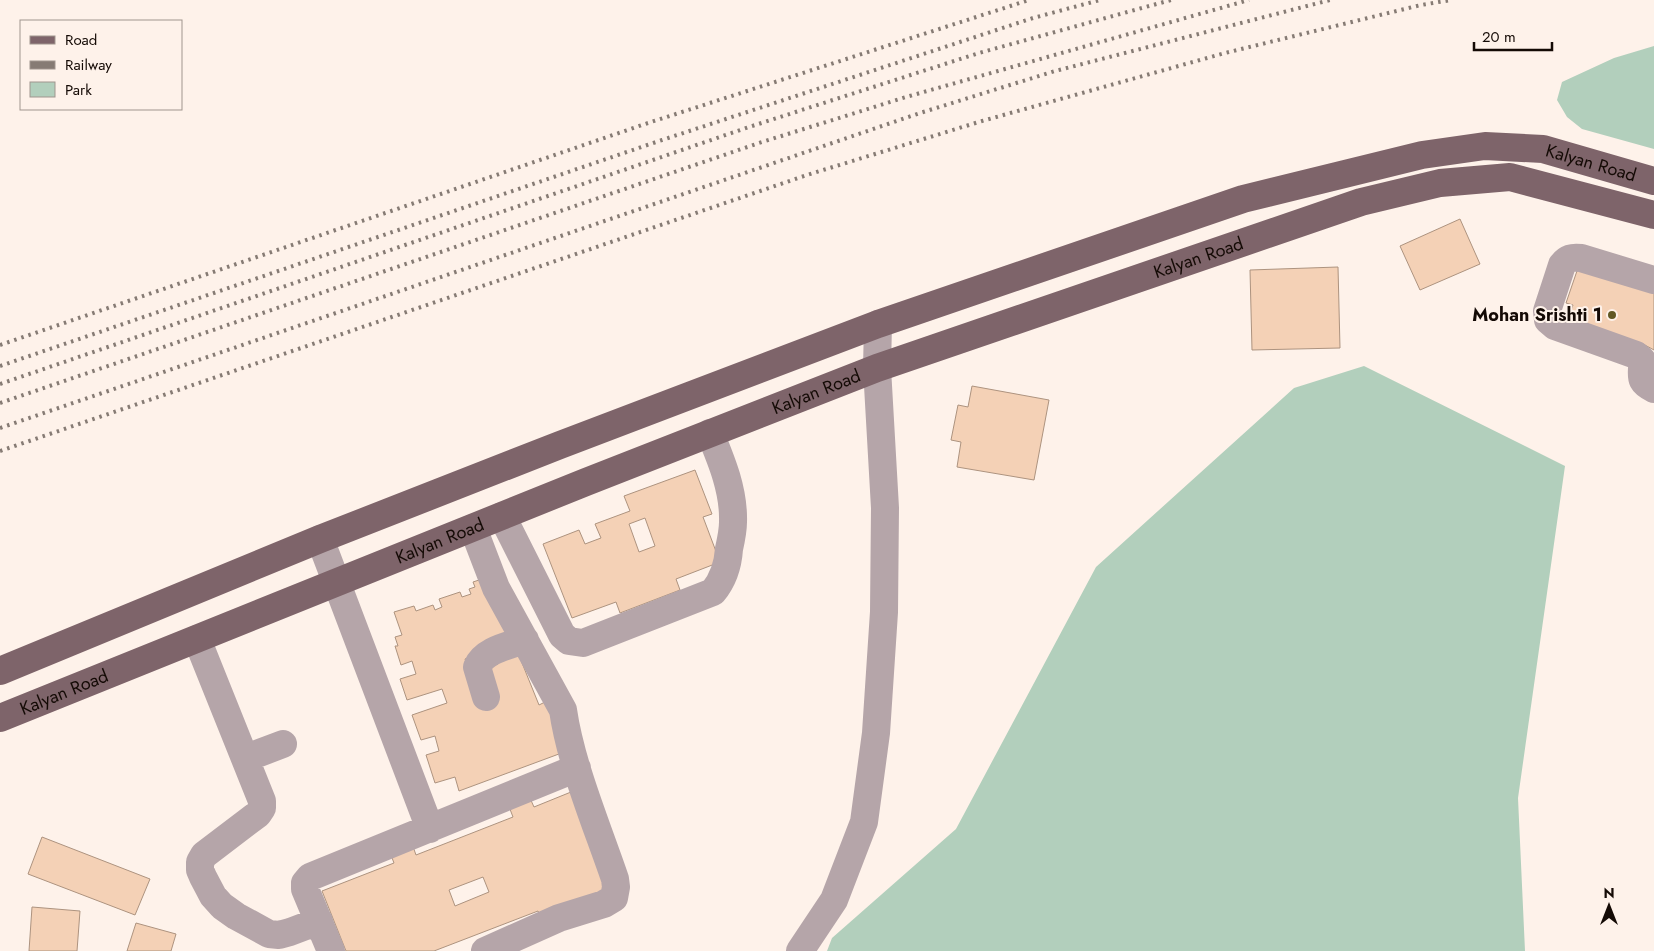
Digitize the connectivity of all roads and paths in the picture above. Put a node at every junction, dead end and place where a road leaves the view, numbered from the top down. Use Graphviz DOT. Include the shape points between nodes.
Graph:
graph roads {
  1 [pos="1465,148"];
  2 [pos="1468,180"];
  3 [pos="1654,181"];
  4 [pos="1654,215"];
  5 [pos="1654,280"];
  6 [pos="878,324"];
  7 [pos="877,368"];
  8 [pos="1654,389"];
  9 [pos="710,434"];
  10 [pos="502,516"];
  11 [pos="473,528"];
  12 [pos="320,539"];
  13 [pos="338,583"];
  14 [pos="198,640"];
  15 [pos="525,640"];
  16 [pos="0,671"];
  17 [pos="486,697"];
  18 [pos="0,718"];
  19 [pos="283,744"];
  20 [pos="246,758"];
  21 [pos="577,768"];
  22 [pos="430,829"];
  23 [pos="319,920"];
  24 [pos="331,951"];
  25 [pos="485,951"];
  26 [pos="800,951"];
  1 -- 2 [label="main road"];
  1 -- 3 [label="main road, Kalyan Road" via="1543,149"];
  1 -- 6 [label="main road, Kalyan Road" via="1422,155 1243,199"];
  2 -- 4 [label="main road, Kalyan Road" via="1510,177"];
  2 -- 7 [label="main road, Kalyan Road" via="1440,183 1361,202"];
  5 -- 8 [label="street" via="1574,257 1562,265 1547,311 1548,320 1555,326 1636,355 1642,360 1641,378"];
  6 -- 7 [label="street"];
  6 -- 12 [label="main road, Kalyan Road"];
  7 -- 9 [label="main road, Kalyan Road"];
  7 -- 26 [label="street" via="885,508 884,612 876,733 864,822 834,900"];
  9 -- 10 [label="main road, Kalyan Road"];
  9 -- 10 [label="street" via="727,476 732,502 728,557 719,586 713,592 618,630 583,643 569,641 562,635"];
  10 -- 11 [label="main road, Kalyan Road"];
  11 -- 13 [label="main road, Kalyan Road"];
  11 -- 15 [label="street" via="496,588"];
  12 -- 13 [label="street"];
  12 -- 16 [label="main road, Kalyan Road"];
  13 -- 14 [label="main road, Kalyan Road"];
  13 -- 22 [label="street"];
  14 -- 18 [label="main road, Kalyan Road"];
  14 -- 20 [label="street"];
  15 -- 17 [label="street" via="486,655 480,661 477,667"];
  15 -- 21 [label="street" via="563,710"];
  19 -- 20 [label="street"];
  20 -- 23 [label="street" via="262,808 204,855 200,862 203,877 222,906 269,934 290,932"];
  21 -- 22 [label="street"];
  21 -- 25 [label="street" via="615,879 614,898"];
  22 -- 23 [label="street" via="310,876 305,890"];
  23 -- 24 [label="street"];
}
